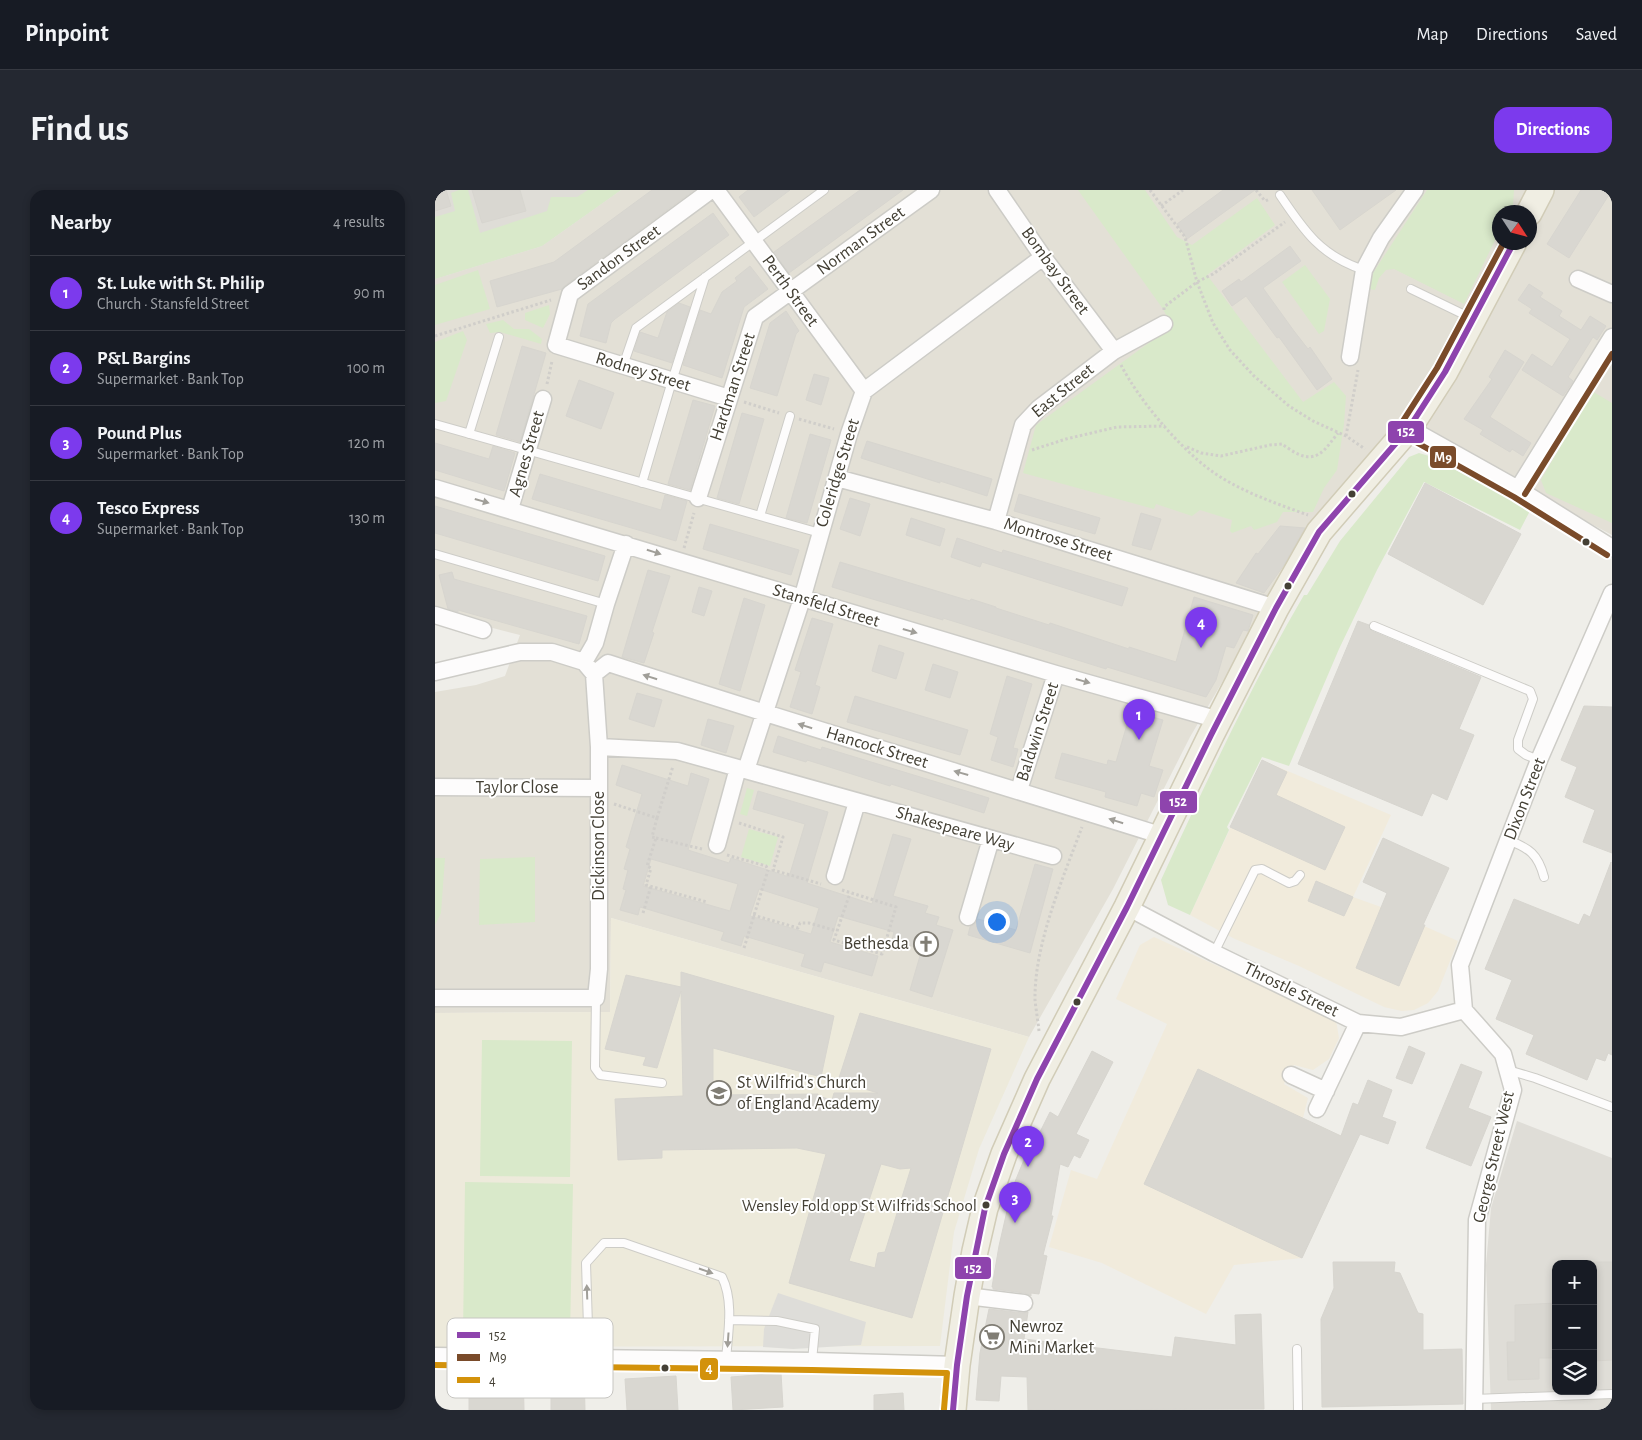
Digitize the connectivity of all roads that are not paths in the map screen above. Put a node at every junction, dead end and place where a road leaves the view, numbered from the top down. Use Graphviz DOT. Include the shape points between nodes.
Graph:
graph roads {
  1 [pos="711,190"];
  2 [pos="716,190"];
  3 [pos="824,190"];
  4 [pos="931,190"];
  5 [pos="997,190"];
  6 [pos="1415,190"];
  7 [pos="1541,190"];
  8 [pos="1280,195"];
  9 [pos="1533,205"];
  10 [pos="754,242"];
  11 [pos="1510,250"];
  12 [pos="1043,256"];
  13 [pos="1364,270"];
  14 [pos="705,277"];
  15 [pos="1578,279"];
  16 [pos="1411,289"];
  17 [pos="791,292"];
  18 [pos="1612,294"];
  19 [pos="1473,320"];
  20 [pos="1165,324"];
  21 [pos="499,337"];
  22 [pos="1612,337"];
  23 [pos="556,345"];
  24 [pos="1113,351"];
  25 [pos="1350,357"];
  26 [pos="623,366"];
  27 [pos="672,380"];
  28 [pos="864,391"];
  29 [pos="729,398"];
  30 [pos="543,399"];
  31 [pos="791,416"];
  32 [pos="435,424"];
  33 [pos="1409,428"];
  34 [pos="469,434"];
  35 [pos="527,451"];
  36 [pos="837,478"];
  37 [pos="642,482"];
  38 [pos="435,488"];
  39 [pos="1518,489"];
  40 [pos="698,498"];
  41 [pos="511,509"];
  42 [pos="760,516"];
  43 [pos="996,521"];
  44 [pos="820,533"];
  45 [pos="626,544"];
  46 [pos="1612,548"];
  47 [pos="435,554"];
  48 [pos="1612,593"];
  49 [pos="802,599"];
  50 [pos="605,604"];
  51 [pos="1276,608"];
  52 [pos="435,615"];
  53 [pos="1374,626"];
  54 [pos="483,630"];
  55 [pos="589,668"];
  56 [pos="435,672"];
  57 [pos="1056,674"];
  58 [pos="765,714"];
  59 [pos="1219,720"];
  60 [pos="599,746"];
  61 [pos="1539,760"];
  62 [pos="742,769"];
  63 [pos="435,787"];
  64 [pos="1019,790"];
  65 [pos="599,794"];
  66 [pos="857,802"];
  67 [pos="1163,836"];
  68 [pos="991,839"];
  69 [pos="1508,840"];
  70 [pos="717,845"];
  71 [pos="1053,856"];
  72 [pos="1300,875"];
  73 [pos="835,876"];
  74 [pos="1545,876"];
  75 [pos="1127,907"];
  76 [pos="968,918"];
  77 [pos="1214,953"];
  78 [pos="435,998"];
  79 [pos="596,998"];
  80 [pos="1464,1010"];
  81 [pos="1358,1023"];
  82 [pos="1508,1070"];
  83 [pos="1291,1075"];
  84 [pos="662,1083"];
  85 [pos="1326,1091"];
  86 [pos="1612,1108"];
  87 [pos="1317,1110"];
  88 [pos="967,1296"];
  89 [pos="1024,1303"];
  90 [pos="588,1318"];
  91 [pos="729,1320"];
  92 [pos="1297,1349"];
  93 [pos="613,1358"];
  94 [pos="726,1360"];
  95 [pos="812,1360"];
  96 [pos="957,1365"];
  97 [pos="1612,1394"];
  98 [pos="1474,1404"];
  99 [pos="953,1410"];
  100 [pos="1298,1410"];
  1 -- 23 [label="street, Sandon Street" via="570,294"];
  2 -- 10 [label="street, Perth Street"];
  3 -- 10 [label="lane"];
  4 -- 17 [label="street, Norman Street"];
  5 -- 12 [label="street, Bombay Street"];
  6 -- 13 [label="street" via="1381,238"];
  7 -- 9 [label="main road"];
  8 -- 13 [label="lane" via="1308,235 1329,254"];
  10 -- 14 [label="lane"];
  10 -- 17 [label="street, Perth Street"];
  11 -- 19 [label="main road"];
  12 -- 24 [label="street, Bombay Street"];
  12 -- 28 [label="street"];
  13 -- 25 [label="street"];
  14 -- 26 [label="lane" via="636,328"];
  14 -- 27 [label="lane"];
  15 -- 18 [label="street"];
  16 -- 19 [label="lane"];
  17 -- 28 [label="street, Perth Street"];
  17 -- 29 [label="street, Hardman Street" via="755,317"];
  19 -- 33 [label="main road"];
  20 -- 24 [label="street, East Street"];
  21 -- 34 [label="lane"];
  22 -- 39 [label="street"];
  23 -- 26 [label="street, Rodney Street"];
  24 -- 43 [label="street, East Street" via="1039,408 1023,425"];
  26 -- 27 [label="street, Rodney Street"];
  27 -- 29 [label="street, Rodney Street"];
  27 -- 37 [label="lane"];
  28 -- 36 [label="street, Coleridge Street"];
  29 -- 40 [label="street, Hardman Street"];
  30 -- 35 [label="street, Agnes Street"];
  31 -- 42 [label="lane"];
  32 -- 34 [label="lane"];
  33 -- 39 [label="street"];
  33 -- 51 [label="main road" via="1319,532"];
  34 -- 35 [label="lane"];
  35 -- 37 [label="lane"];
  35 -- 41 [label="street, Agnes Street"];
  36 -- 43 [label="street, Montrose Street"];
  36 -- 44 [label="street, Coleridge Street"];
  37 -- 40 [label="lane"];
  38 -- 41 [label="street, Stansfeld Street, one-way"];
  39 -- 46 [label="street"];
  40 -- 42 [label="lane"];
  41 -- 45 [label="street, Stansfeld Street"];
  42 -- 44 [label="lane"];
  43 -- 51 [label="street, Montrose Street"];
  44 -- 49 [label="street, Coleridge Street"];
  45 -- 49 [label="street, Stansfeld Street, one-way"];
  45 -- 50 [label="street"];
  47 -- 50 [label="lane"];
  48 -- 61 [label="street, Dixon Street"];
  49 -- 57 [label="street, Stansfeld Street, one-way"];
  49 -- 58 [label="street, Coleridge Street"];
  50 -- 55 [label="street"];
  51 -- 59 [label="main road"];
  52 -- 54 [label="street"];
  53 -- 61 [label="lane" via="1530,691 1533,699 1518,740 1518,749"];
  55 -- 56 [label="street" via="552,652 520,652"];
  58 -- 55 [label="street, Hancock Street, one-way" via="608,663"];
  55 -- 60 [label="street, Dickinson Close"];
  57 -- 59 [label="street, Stansfeld Street, one-way"];
  57 -- 64 [label="street, Baldwin Street"];
  58 -- 62 [label="street, Coleridge Street"];
  64 -- 58 [label="street, Hancock Street, one-way"];
  59 -- 67 [label="main road"];
  60 -- 62 [label="street, Shakespeare Way" via="677,751"];
  60 -- 65 [label="street, Dickinson Close"];
  61 -- 69 [label="street, Dixon Street"];
  62 -- 66 [label="street, Shakespeare Way"];
  62 -- 70 [label="street"];
  63 -- 65 [label="street, Taylor Close"];
  67 -- 64 [label="street, Hancock Street, one-way"];
  65 -- 79 [label="street, Dickinson Close" via="599,969"];
  66 -- 68 [label="street, Shakespeare Way"];
  66 -- 73 [label="street"];
  67 -- 75 [label="main road"];
  68 -- 71 [label="street, Shakespeare Way"];
  68 -- 76 [label="street"];
  69 -- 74 [label="lane" via="1531,850"];
  69 -- 80 [label="street, Dixon Street" via="1460,965"];
  72 -- 77 [label="lane" via="1289,883 1262,869 1255,870"];
  75 -- 77 [label="street, Throstle Street"];
  75 -- 88 [label="main road" via="1037,1079 1004,1154 985,1208"];
  77 -- 81 [label="street, Throstle Street"];
  78 -- 79 [label="street"];
  79 -- 84 [label="lane" via="595,1068 600,1075"];
  80 -- 81 [label="street, Throstle Street" via="1401,1027"];
  80 -- 82 [label="street, George Street West" via="1503,1054"];
  81 -- 85 [label="street"];
  82 -- 86 [label="lane"];
  82 -- 98 [label="street, George Street West" via="1513,1090 1477,1220"];
  83 -- 85 [label="street"];
  85 -- 87 [label="street"];
  88 -- 89 [label="street"];
  88 -- 96 [label="main road"];
  90 -- 91 [label="lane, one-way" via="586,1262 604,1243 624,1243 721,1277 725,1284"];
  91 -- 94 [label="lane, one-way"];
  91 -- 95 [label="lane" via="777,1321 815,1329"];
  92 -- 100 [label="lane"];
  93 -- 94 [label="street"];
  94 -- 95 [label="street"];
  95 -- 96 [label="street"];
  96 -- 99 [label="main road"];
  97 -- 98 [label="lane"];
}
